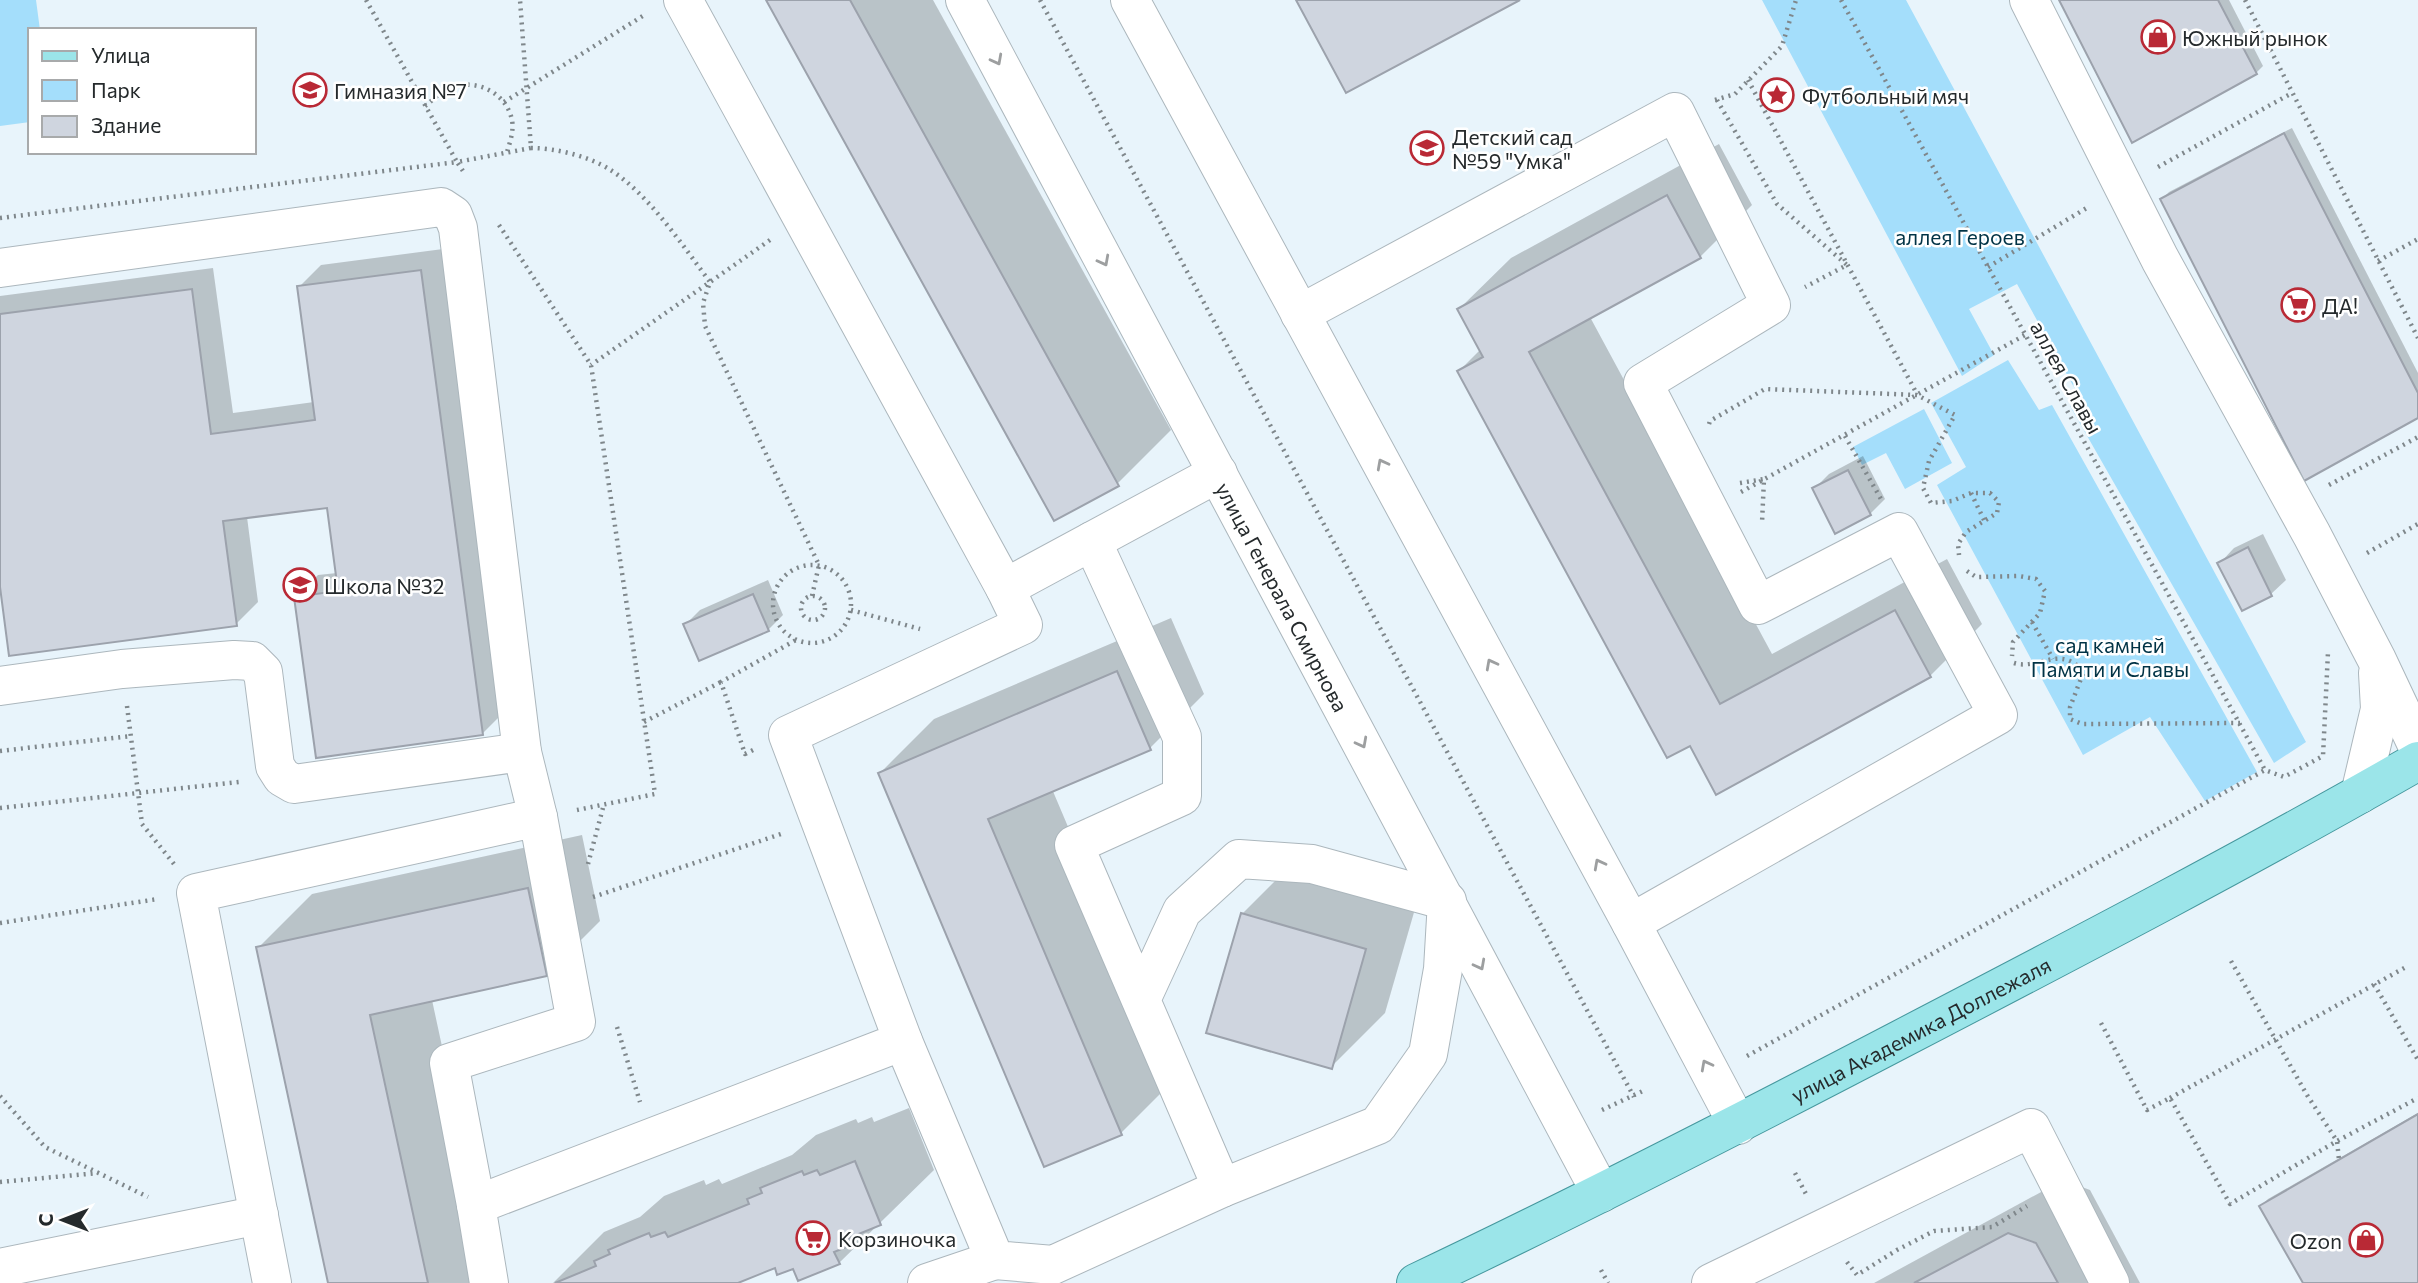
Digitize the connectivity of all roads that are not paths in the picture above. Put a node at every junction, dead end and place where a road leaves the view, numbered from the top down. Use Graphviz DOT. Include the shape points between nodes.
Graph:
graph roads {
  1 [pos="965,0"];
  2 [pos="1130,0"];
  3 [pos="2029,0"];
  4 [pos="670,4"];
  5 [pos="0,268"];
  6 [pos="1300,314"];
  7 [pos="1218,473"];
  8 [pos="1092,541"];
  9 [pos="1005,588"];
  10 [pos="2377,660"];
  11 [pos="0,686"];
  12 [pos="2418,693"];
  13 [pos="2418,747"];
  14 [pos="522,752"];
  15 [pos="2418,761"];
  16 [pos="2360,794"];
  17 [pos="538,817"];
  18 [pos="1447,901"];
  19 [pos="1631,923"];
  20 [pos="1141,1000"];
  21 [pos="903,1041"];
  22 [pos="1738,1125"];
  23 [pos="1222,1188"];
  24 [pos="1601,1193"];
  25 [pos="476,1205"];
  26 [pos="259,1215"];
  27 [pos="995,1261"];
  28 [pos="0,1268"];
  29 [pos="272,1283"];
  30 [pos="489,1283"];
  31 [pos="927,1283"];
  32 [pos="1416,1283"];
  33 [pos="1711,1283"];
  34 [pos="2110,1283"];
  1 -- 7 [label="street, улица Генерала Смирнова, one-way"];
  2 -- 6 [label="street"];
  3 -- 10 [label="street" via="2160,259"];
  4 -- 9 [label="street" via="802,218"];
  5 -- 14 [label="street" via="441,207 453,215"];
  19 -- 6 [label="street, one-way"];
  6 -- 19 [label="street" via="1675,112 1771,305 1643,383 1720,497 1758,605 1899,532 1998,715"];
  7 -- 8 [label="street"];
  7 -- 18 [label="street, улица Генерала Смирнова, one-way"];
  8 -- 9 [label="street"];
  8 -- 20 [label="street" via="1182,737 1182,796 1074,845"];
  9 -- 21 [label="street" via="1023,625 788,735"];
  10 -- 12 [label="street"];
  10 -- 13 [label="street"];
  10 -- 16 [label="street" via="2380,709"];
  11 -- 14 [label="street" via="122,669 252,662 263,672 275,766 294,784"];
  14 -- 17 [label="street"];
  15 -- 16 [label="main road, улица Академика Доллежаля"];
  16 -- 22 [label="main road, улица Академика Доллежаля"];
  17 -- 25 [label="street" via="576,1022 449,1063"];
  17 -- 26 [label="street" via="196,893"];
  18 -- 20 [label="street" via="1312,864 1239,859 1182,912"];
  18 -- 23 [label="street" via="1443,969 1428,1054 1378,1125"];
  18 -- 24 [label="street, улица Генерала Смирнова, one-way"];
  22 -- 19 [label="street, one-way"];
  20 -- 23 [label="street"];
  21 -- 25 [label="street"];
  21 -- 27 [label="street"];
  22 -- 24 [label="main road, улица Академика Доллежаля"];
  23 -- 27 [label="street" via="1053,1265"];
  24 -- 32 [label="main road, улица Академика Доллежаля"];
  25 -- 30 [label="street"];
  26 -- 28 [label="street"];
  26 -- 29 [label="street"];
  27 -- 31 [label="street"];
  33 -- 34 [label="street" via="2031,1128"];
}
